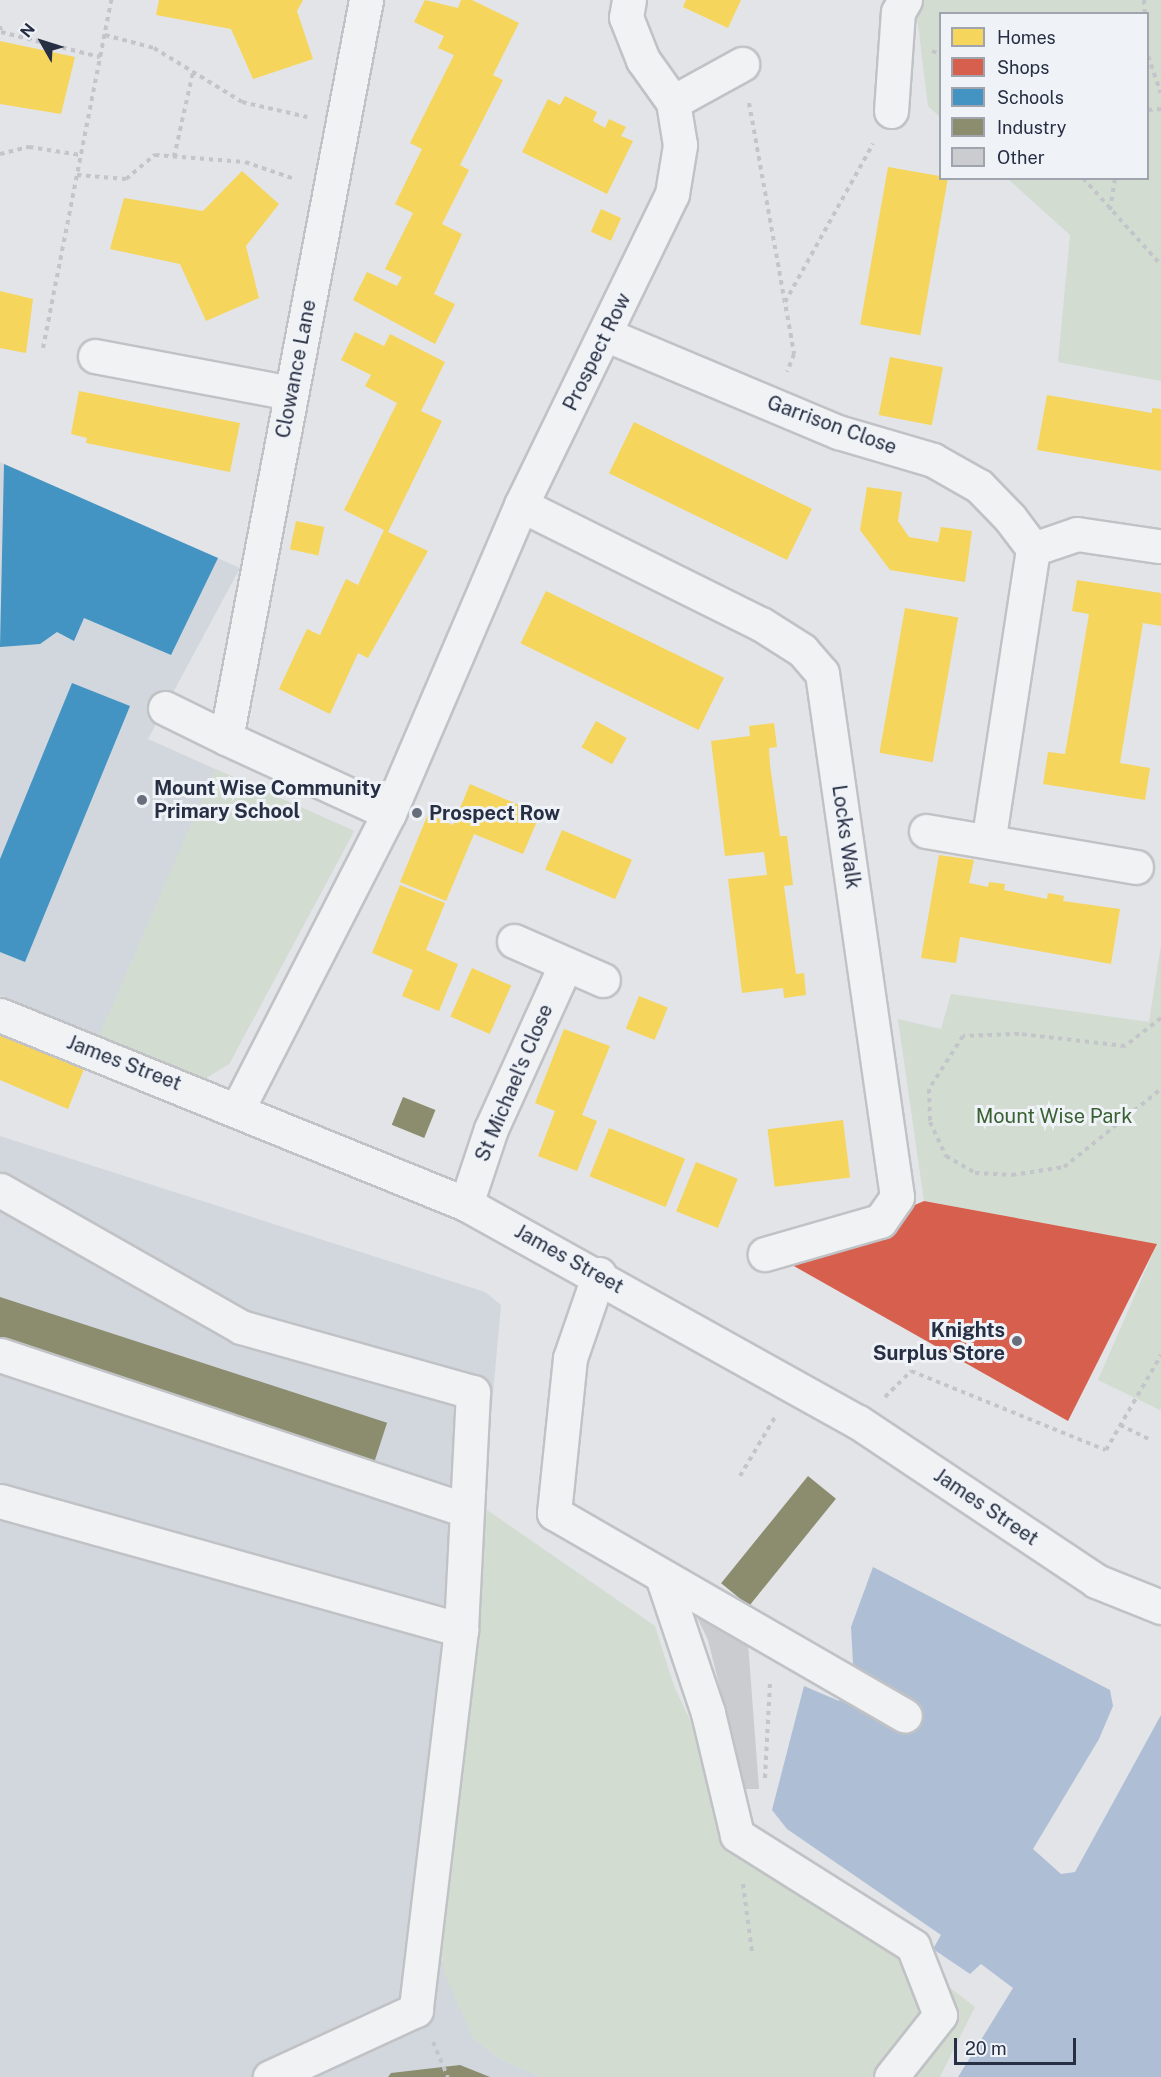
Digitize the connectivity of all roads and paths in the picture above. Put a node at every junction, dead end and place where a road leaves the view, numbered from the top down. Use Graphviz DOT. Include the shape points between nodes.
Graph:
graph roads {
  1 [pos="111,0"];
  2 [pos="366,0"];
  3 [pos="629,0"];
  4 [pos="904,0"];
  5 [pos="0,26"];
  6 [pos="105,35"];
  7 [pos="100,57"];
  8 [pos="1149,59"];
  9 [pos="742,64"];
  10 [pos="193,72"];
  11 [pos="1161,93"];
  12 [pos="673,102"];
  13 [pos="891,111"];
  14 [pos="342,126"];
  15 [pos="0,154"];
  16 [pos="80,155"];
  17 [pos="174,157"];
  18 [pos="77,175"];
  19 [pos="1085,180"];
  20 [pos="1115,180"];
  21 [pos="330,191"];
  22 [pos="1110,211"];
  23 [pos="1161,265"];
  24 [pos="784,303"];
  25 [pos="607,335"];
  26 [pos="43,348"];
  27 [pos="95,356"];
  28 [pos="291,393"];
  29 [pos="776,406"];
  30 [pos="521,505"];
  31 [pos="1158,546"];
  32 [pos="1033,549"];
  33 [pos="165,708"];
  34 [pos="226,738"];
  35 [pos="389,813"];
  36 [pos="926,831"];
  37 [pos="989,838"];
  38 [pos="1136,867"];
  39 [pos="514,941"];
  40 [pos="566,964"];
  41 [pos="603,980"];
  42 [pos="0,1015"];
  43 [pos="1161,1018"];
  44 [pos="1161,1089"];
  45 [pos="238,1108"];
  46 [pos="0,1190"];
  47 [pos="466,1204"];
  48 [pos="765,1254"];
  49 [pos="599,1274"];
  50 [pos="0,1355"];
  51 [pos="1161,1355"];
  52 [pos="792,1390"];
  53 [pos="858,1422"];
  54 [pos="1120,1425"];
  55 [pos="1149,1439"];
  56 [pos="740,1476"];
  57 [pos="0,1501"];
  58 [pos="467,1510"];
  59 [pos="663,1579"];
  60 [pos="1161,1607"];
  61 [pos="460,1630"];
  62 [pos="780,1646"];
  63 [pos="905,1716"];
  64 [pos="765,1785"];
  65 [pos="737,1835"];
  66 [pos="752,1952"];
  67 [pos="270,2077"];
  68 [pos="891,2077"];
  1 -- 6 [label="path"];
  2 -- 14 [label="street, Clowance Lane"];
  3 -- 12 [label="street" via="626,17 644,60"];
  4 -- 13 [label="street" via="898,12"];
  5 -- 7 [label="path" via="1,32"];
  6 -- 7 [label="path"];
  6 -- 10 [label="path" via="154,48"];
  7 -- 16 [label="path"];
  8 -- 11 [label="path"];
  9 -- 12 [label="street"];
  9 -- 24 [label="path"];
  10 -- 14 [label="path" via="242,102"];
  10 -- 17 [label="path"];
  12 -- 25 [label="street, Prospect Row" via="680,146 672,194"];
  13 -- 24 [label="path"];
  14 -- 21 [label="street, Clowance Lane"];
  15 -- 16 [label="path" via="29,147"];
  16 -- 18 [label="path"];
  17 -- 18 [label="path" via="155,155 126,179"];
  17 -- 21 [label="path" via="245,162"];
  18 -- 26 [label="path"];
  19 -- 22 [label="path"];
  20 -- 22 [label="path"];
  21 -- 28 [label="street, Clowance Lane"];
  22 -- 23 [label="path"];
  24 -- 29 [label="path" via="794,354"];
  25 -- 29 [label="street, Garrison Close"];
  25 -- 30 [label="street, Prospect Row"];
  27 -- 28 [label="street"];
  28 -- 34 [label="street, Clowance Lane"];
  29 -- 32 [label="street, Garrison Close" via="933,460 980,486"];
  30 -- 35 [label="street, Prospect Row"];
  30 -- 48 [label="street, Locks Walk" via="761,624 802,650 822,673 897,1197 880,1221"];
  31 -- 32 [label="street" via="1077,534"];
  32 -- 37 [label="street"];
  33 -- 34 [label="street"];
  34 -- 35 [label="street"];
  35 -- 45 [label="street, Prospect Row"];
  36 -- 37 [label="street"];
  37 -- 38 [label="street"];
  39 -- 40 [label="street"];
  40 -- 41 [label="street"];
  40 -- 47 [label="street, St Michael's Close" via="491,1130"];
  42 -- 45 [label="street, James Street"];
  43 -- 44 [label="path" via="1125,1046 1019,1034 963,1036 929,1089 930,1122 946,1156 975,1173 1012,1175 1064,1167"];
  45 -- 47 [label="street, James Street"];
  46 -- 58 [label="street" via="241,1327 473,1392"];
  47 -- 49 [label="street, James Street"];
  49 -- 52 [label="street, James Street"];
  49 -- 59 [label="street" via="570,1358 554,1513"];
  50 -- 58 [label="street"];
  51 -- 54 [label="path"];
  52 -- 53 [label="street, James Street"];
  52 -- 56 [label="path"];
  53 -- 54 [label="path" via="911,1371 1106,1450"];
  53 -- 60 [label="street, James Street" via="1096,1581"];
  54 -- 55 [label="path"];
  57 -- 61 [label="street"];
  58 -- 61 [label="street"];
  59 -- 62 [label="street"];
  59 -- 65 [label="street" via="708,1713"];
  61 -- 67 [label="street" via="416,2010"];
  62 -- 63 [label="street"];
  62 -- 64 [label="path" via="766,1704"];
  65 -- 66 [label="path"];
  65 -- 68 [label="street" via="913,1946 940,2015"];
}
